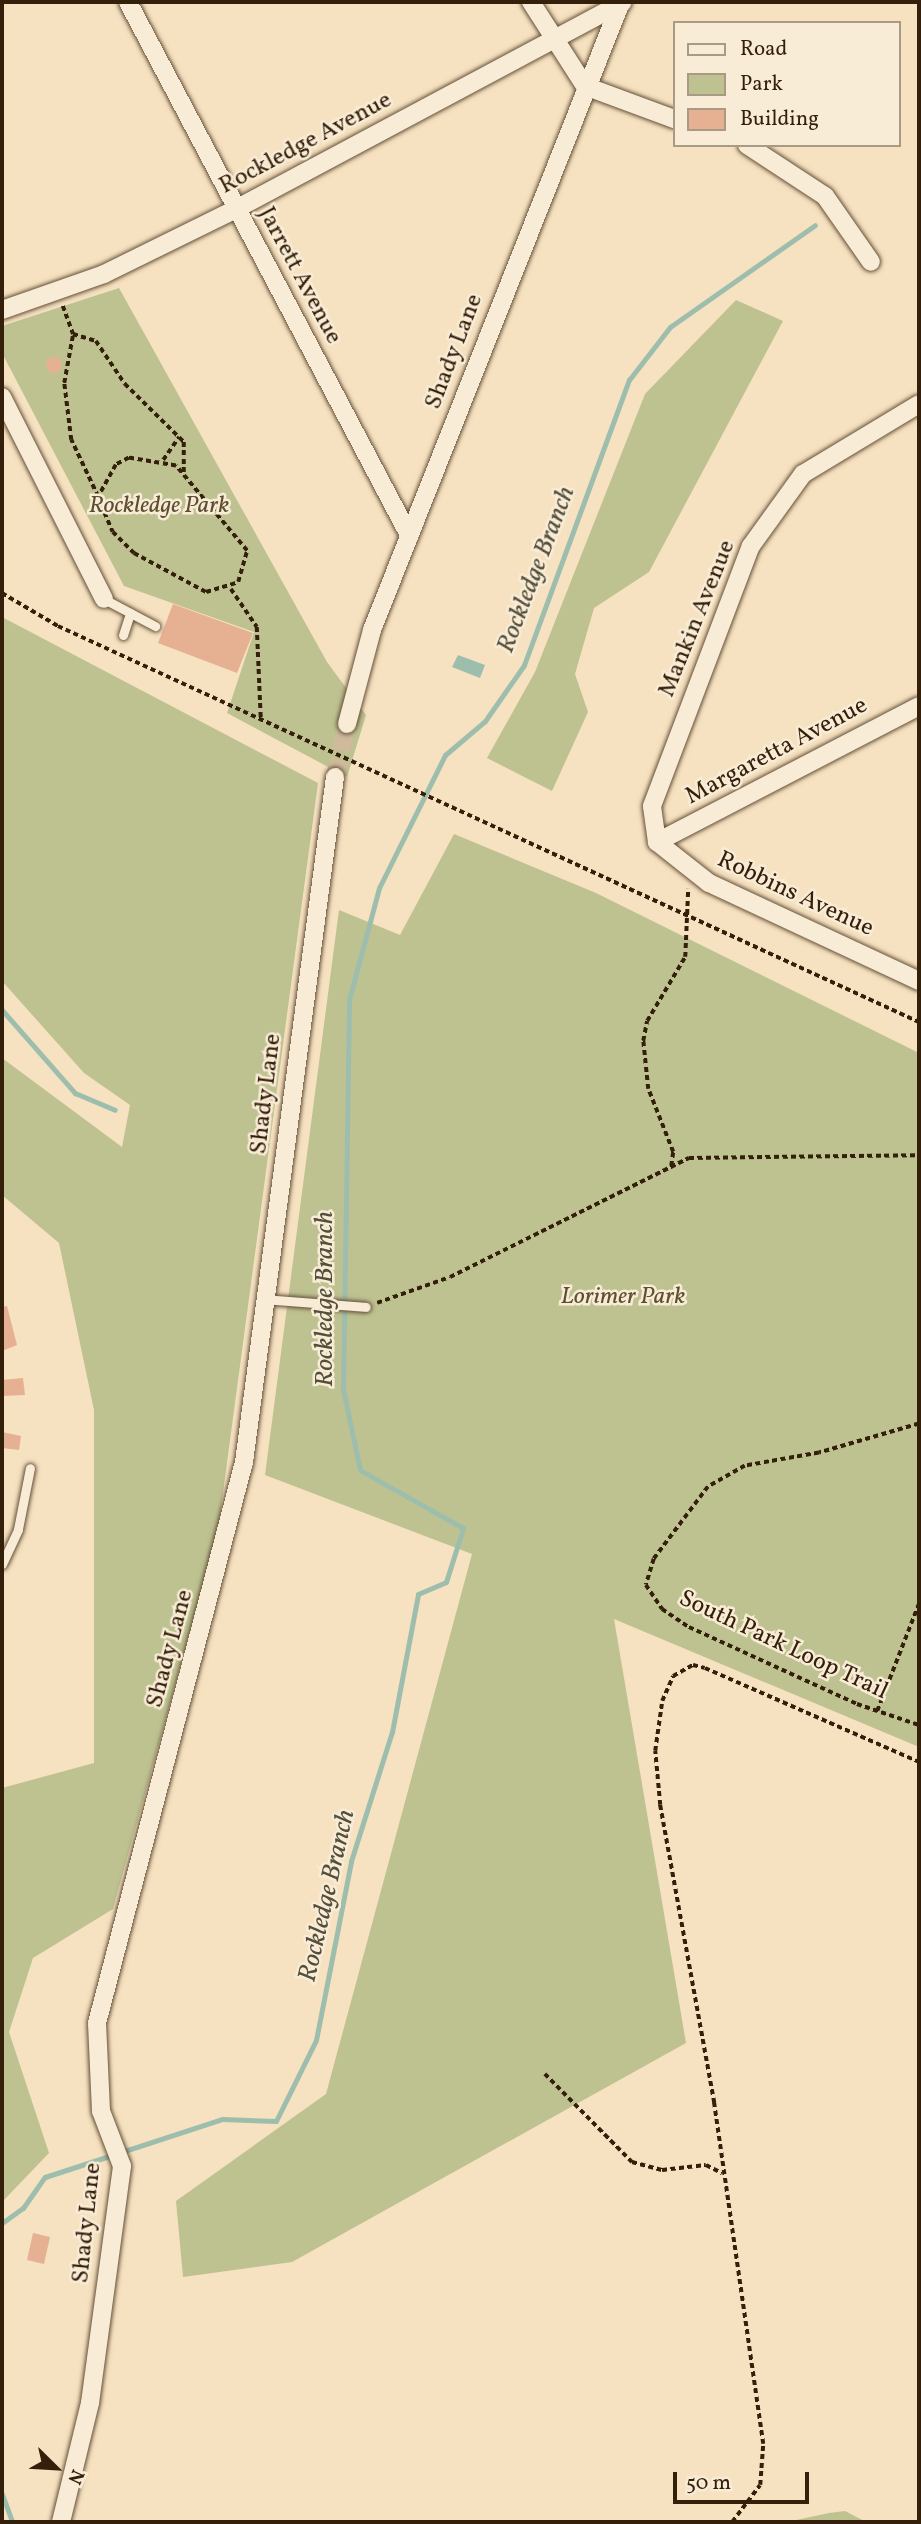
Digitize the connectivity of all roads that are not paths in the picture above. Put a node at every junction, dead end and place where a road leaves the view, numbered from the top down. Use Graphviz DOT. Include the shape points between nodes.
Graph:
graph roads {
  1 [pos="128,2"];
  2 [pos="530,2"];
  3 [pos="622,3"];
  4 [pos="551,41"];
  5 [pos="585,86"];
  6 [pos="673,118"];
  7 [pos="750,147"];
  8 [pos="236,209"];
  9 [pos="871,262"];
  10 [pos="2,310"];
  11 [pos="2,397"];
  12 [pos="919,404"];
  13 [pos="409,535"];
  14 [pos="104,599"];
  15 [pos="130,613"];
  16 [pos="155,626"];
  17 [pos="123,635"];
  18 [pos="919,705"];
  19 [pos="347,724"];
  20 [pos="335,777"];
  21 [pos="657,842"];
  22 [pos="919,981"];
  23 [pos="264,1299"];
  24 [pos="366,1307"];
  25 [pos="30,1468"];
  26 [pos="2,1564"];
  27 [pos="61,2522"];
  1 -- 8 [label="street, Jarrett Avenue"];
  2 -- 4 [label="street"];
  3 -- 4 [label="street, Rockledge Avenue"];
  3 -- 5 [label="street, Shady Lane"];
  4 -- 5 [label="street"];
  4 -- 8 [label="street, Rockledge Avenue"];
  5 -- 6 [label="street"];
  5 -- 13 [label="street, Shady Lane"];
  7 -- 9 [label="street" via="825,196"];
  8 -- 10 [label="street, Rockledge Avenue" via="58,290"];
  8 -- 13 [label="street, Jarrett Avenue"];
  11 -- 14 [label="street"];
  12 -- 21 [label="street, Mankin Avenue" via="803,474 751,546 652,806"];
  13 -- 19 [label="street, Shady Lane" via="372,630"];
  14 -- 15 [label="lane"];
  15 -- 16 [label="lane"];
  15 -- 17 [label="lane"];
  18 -- 21 [label="street, Margaretta Avenue"];
  20 -- 23 [label="street, Shady Lane"];
  21 -- 22 [label="street, Robbins Avenue" via="692,873"];
  23 -- 24 [label="lane"];
  23 -- 27 [label="street, Shady Lane" via="231,1524 96,2023 101,2111 116,2140 122,2166 90,2403"];
  25 -- 26 [label="lane" via="18,1530"];
}
